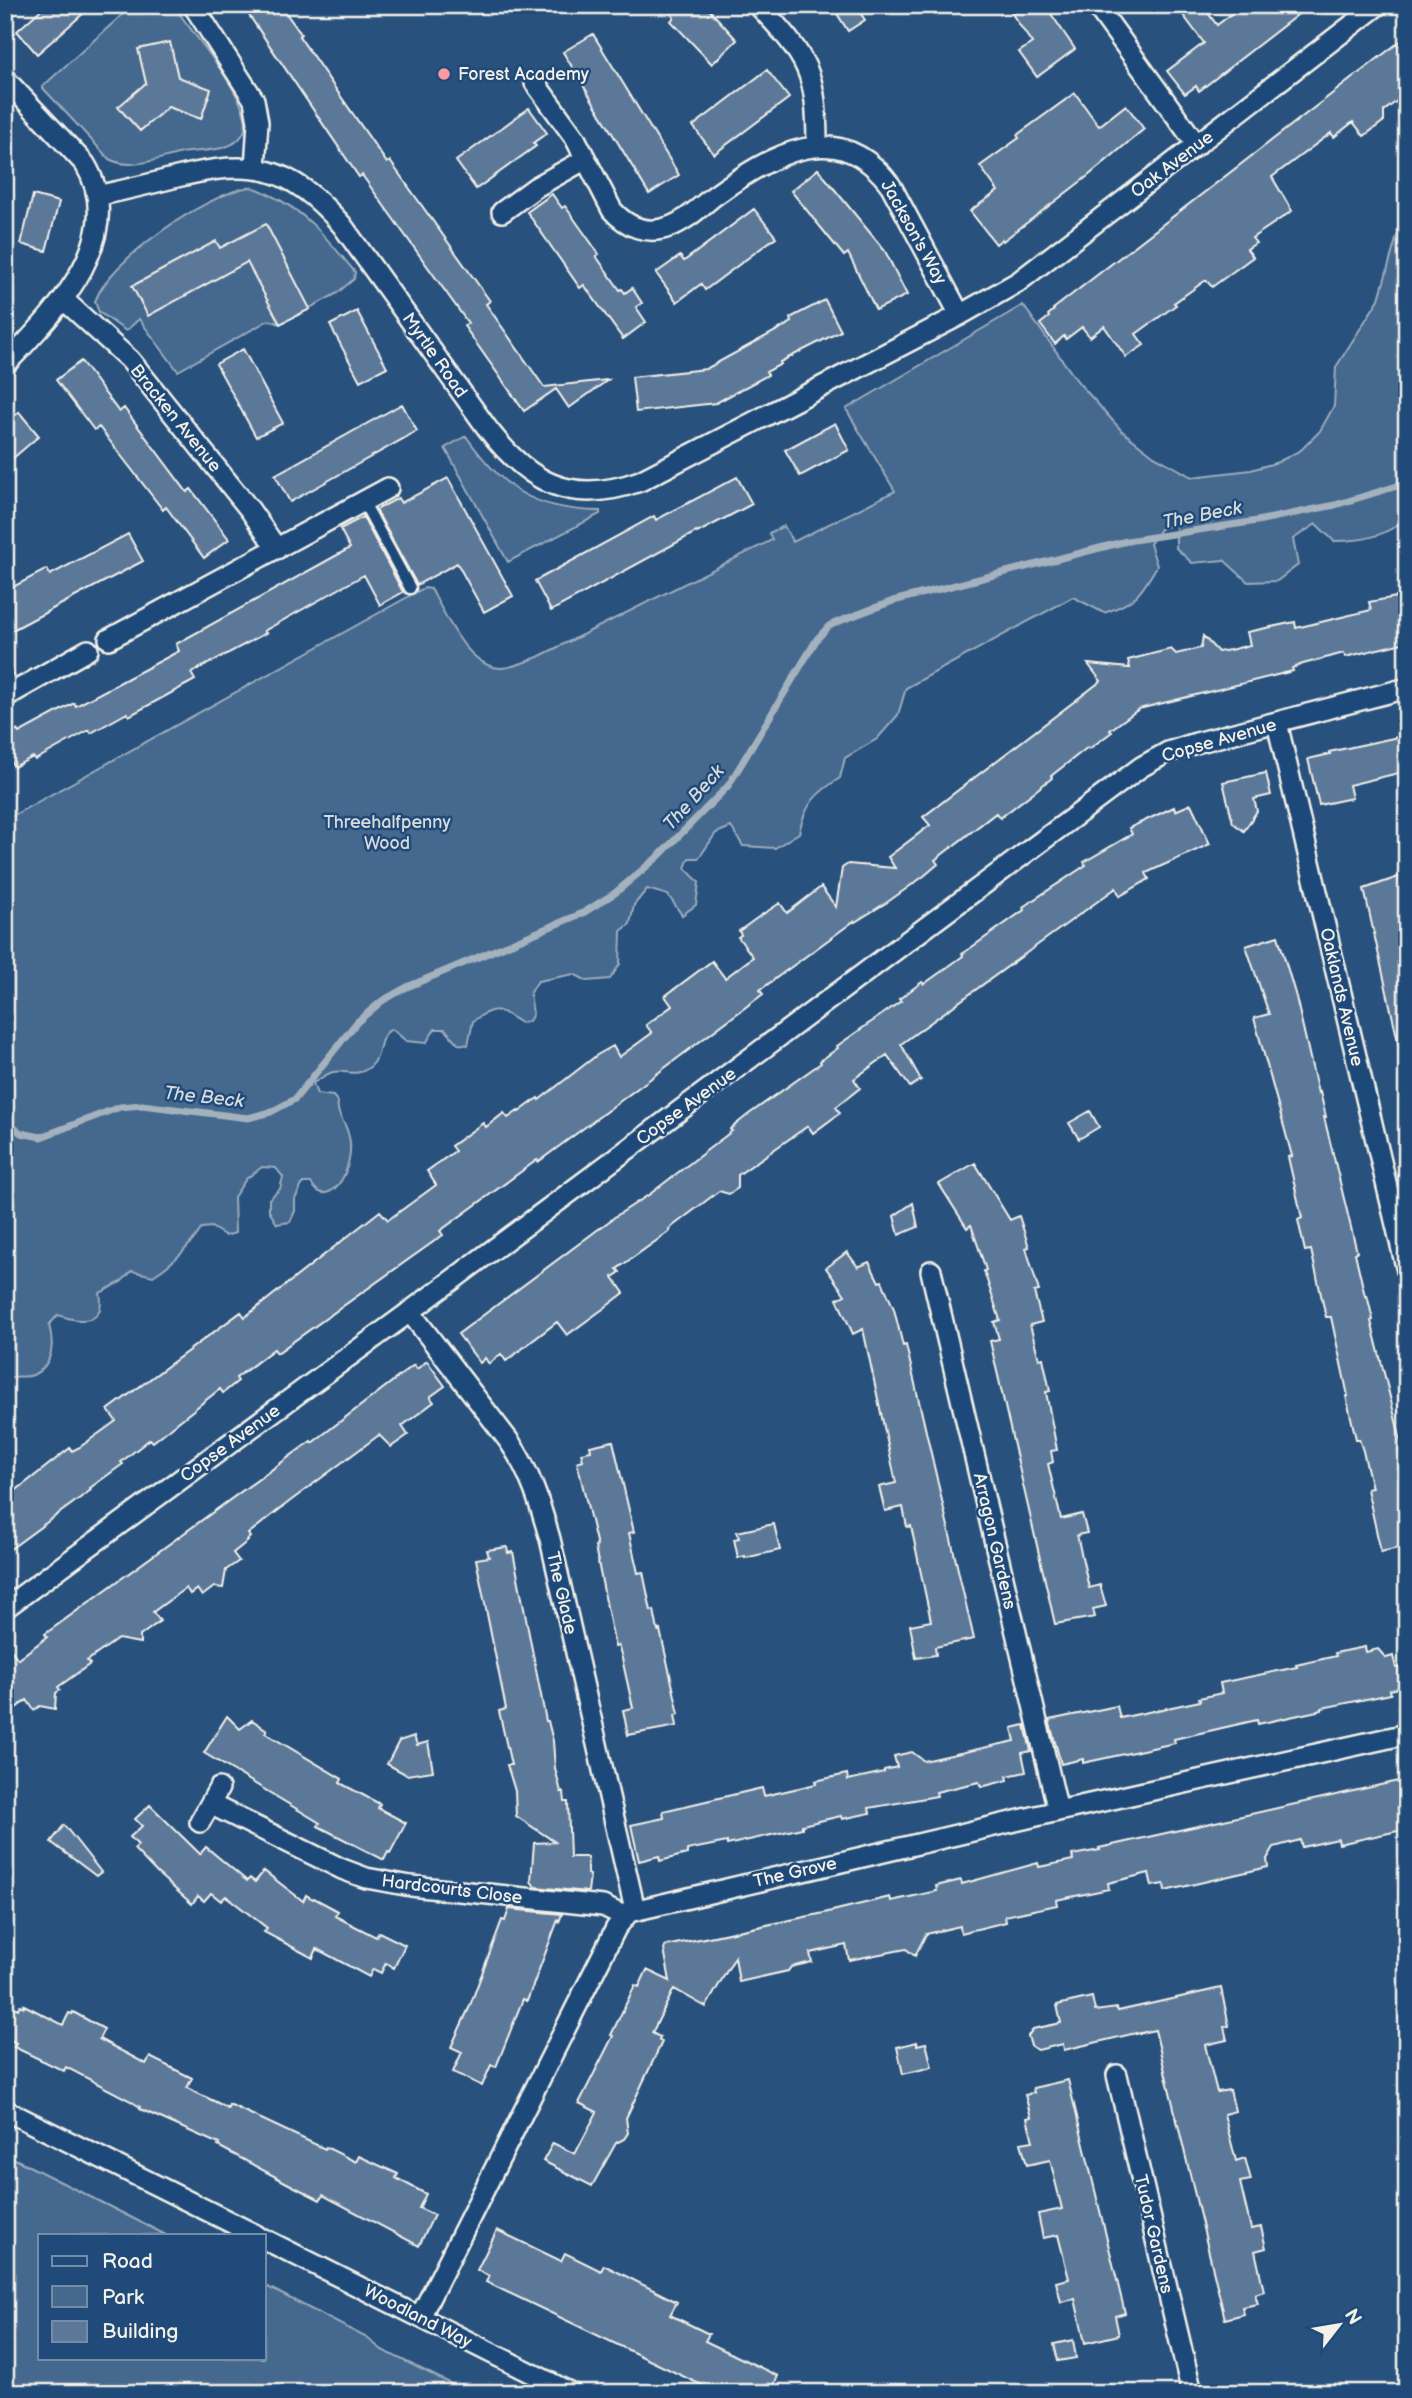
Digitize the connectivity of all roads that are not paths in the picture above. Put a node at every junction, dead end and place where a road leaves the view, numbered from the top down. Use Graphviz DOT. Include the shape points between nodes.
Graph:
graph roads {
  1 [pos="193,5"];
  2 [pos="758,5"];
  3 [pos="1096,5"];
  4 [pos="1378,5"];
  5 [pos="5,79"];
  6 [pos="535,83"];
  7 [pos="1197,145"];
  8 [pos="817,147"];
  9 [pos="586,159"];
  10 [pos="255,168"];
  11 [pos="97,196"];
  12 [pos="502,212"];
  13 [pos="63,299"];
  14 [pos="960,315"];
  15 [pos="5,365"];
  16 [pos="640,481"];
  17 [pos="388,488"];
  18 [pos="363,501"];
  19 [pos="276,549"];
  20 [pos="410,588"];
  21 [pos="109,639"];
  22 [pos="88,650"];
  23 [pos="5,672"];
  24 [pos="1407,688"];
  25 [pos="10,694"];
  26 [pos="1277,723"];
  27 [pos="931,1271"];
  28 [pos="1407,1271"];
  29 [pos="410,1311"];
  30 [pos="5,1608"];
  31 [pos="1407,1734"];
  32 [pos="1058,1811"];
  33 [pos="200,1822"];
  34 [pos="630,1913"];
  35 [pos="1117,2075"];
  36 [pos="5,2110"];
  37 [pos="254,2234"];
  38 [pos="266,2240"];
  39 [pos="420,2317"];
  40 [pos="571,2393"];
  41 [pos="1192,2393"];
  1 -- 10 [label="street" via="254,100 258,122"];
  2 -- 8 [label="street" via="807,66 817,107"];
  3 -- 7 [label="street"];
  4 -- 7 [label="street, Oak Avenue"];
  5 -- 11 [label="street" via="85,164"];
  6 -- 9 [label="street, Jackson's Way"];
  7 -- 14 [label="street, Oak Avenue" via="1038,268"];
  8 -- 9 [label="street, Jackson's Way" via="766,161 680,222 649,231 629,224 612,210"];
  8 -- 14 [label="street, Jackson's Way" via="844,149 880,171"];
  9 -- 12 [label="street"];
  10 -- 11 [label="street, Myrtle Road" via="222,168"];
  10 -- 16 [label="street, Myrtle Road" via="289,179 330,211 486,428 525,470 567,488 601,490"];
  11 -- 13 [label="street" via="92,246"];
  13 -- 15 [label="street"];
  13 -- 19 [label="street, Bracken Avenue" via="130,360"];
  14 -- 16 [label="street, Oak Avenue"];
  17 -- 18 [label="street"];
  18 -- 19 [label="street"];
  18 -- 20 [label="lane"];
  19 -- 21 [label="street"];
  22 -- 25 [label="street"];
  23 -- 25 [label="lane"];
  24 -- 26 [label="street, Copse Avenue"];
  26 -- 28 [label="street, Oaklands Avenue"];
  26 -- 29 [label="street, Copse Avenue" via="1171,751 1141,767"];
  27 -- 32 [label="street, Arragon Gardens"];
  29 -- 30 [label="street, Copse Avenue"];
  29 -- 34 [label="street, The Glade" via="509,1441 533,1484 550,1539"];
  31 -- 32 [label="street, The Grove"];
  32 -- 34 [label="street, The Grove"];
  33 -- 34 [label="street, Hardcourts Close" via="214,1796 366,1878"];
  34 -- 39 [label="street" via="616,1928"];
  35 -- 41 [label="street, Tudor Gardens"];
  36 -- 37 [label="street"];
  38 -- 39 [label="street, Woodland Way"];
  39 -- 40 [label="street, Woodland Way"];
}
